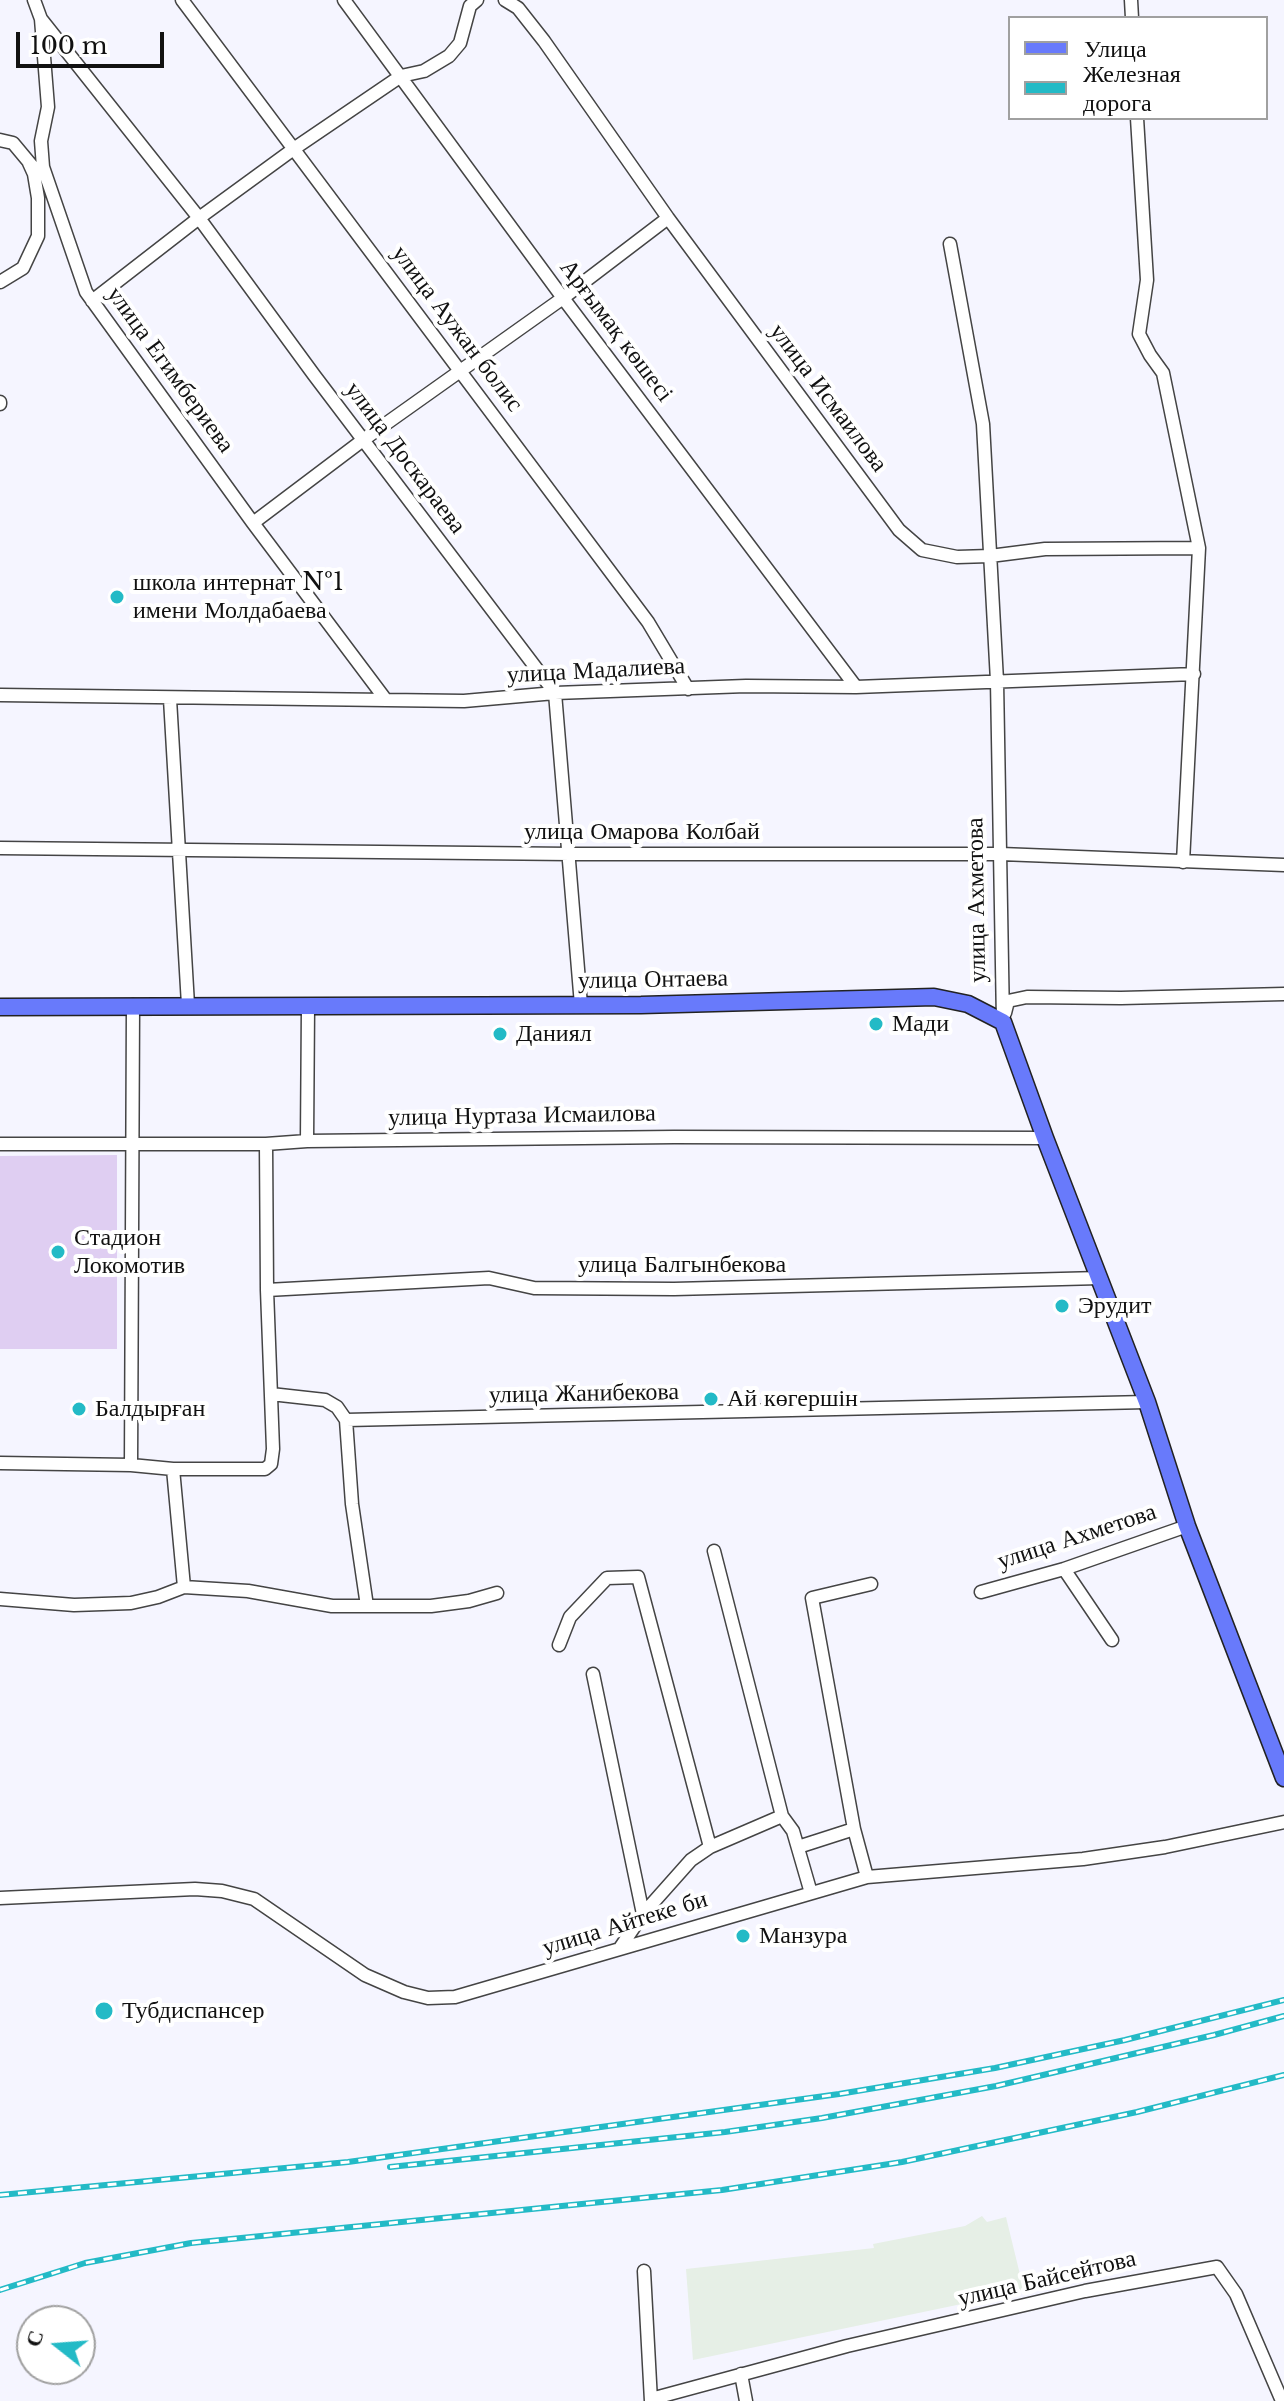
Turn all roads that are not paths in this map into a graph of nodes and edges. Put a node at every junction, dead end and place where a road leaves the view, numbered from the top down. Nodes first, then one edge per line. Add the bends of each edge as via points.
1 (182, 0) edge
2 (344, 0) edge
3 (477, 0) edge
4 (505, 0) edge
5 (33, 1) edge
6 (41, 19) junction
7 (401, 76) junction
8 (1137, 120) edge
9 (0, 140) edge
10 (295, 148) junction
11 (29, 163) junction
12 (48, 183) junction
13 (199, 218) junction
14 (668, 218) junction
15 (950, 244) dead end
16 (0, 282) edge
17 (563, 298) junction
18 (92, 301) junction
19 (461, 373) junction
20 (363, 440) junction
21 (253, 523) junction
22 (1199, 548) junction
23 (990, 556) junction
24 (1194, 674) junction
25 (997, 681) junction
26 (856, 687) junction
27 (688, 689) junction
28 (555, 693) junction
29 (0, 695) edge
30 (170, 699) junction
31 (386, 700) junction
32 (0, 848) edge
33 (181, 849) junction
34 (570, 854) junction
35 (1001, 854) junction
36 (1183, 862) junction
37 (1284, 865) edge
38 (1284, 994) edge
39 (133, 1005) junction
40 (188, 1005) junction
41 (581, 1005) junction
42 (308, 1006) junction
43 (0, 1007) edge
44 (1003, 1022) junction
45 (1045, 1138) junction
46 (307, 1141) junction
47 (0, 1144) edge
48 (134, 1144) junction
49 (266, 1144) junction
50 (1100, 1278) junction
51 (267, 1290) junction
52 (271, 1394) junction
53 (1147, 1402) junction
54 (346, 1420) junction
55 (0, 1463) edge
56 (131, 1465) junction
57 (173, 1469) junction
58 (1187, 1526) junction
59 (714, 1551) dead end
60 (1064, 1569) junction
61 (871, 1584) dead end
62 (184, 1587) junction
63 (981, 1592) dead end
64 (497, 1593) dead end
65 (0, 1599) edge
66 (367, 1606) junction
67 (1112, 1640) dead end
68 (559, 1645) dead end
69 (593, 1674) dead end
70 (1284, 1778) edge
71 (782, 1816) junction
72 (1284, 1822) edge
73 (854, 1829) junction
74 (710, 1847) junction
75 (798, 1847) junction
76 (867, 1877) junction
77 (811, 1893) junction
78 (0, 1898) edge
79 (643, 1914) junction
80 (620, 1948) junction
81 (644, 2271) dead end
82 (741, 2374) junction
83 (651, 2400) edge
84 (746, 2401) edge
85 (1282, 2401) edge

1 - 10 street, улица Аужан болис
2 - 7 street, Арғымақ көшесі
3 - 7 street via 470,6 460,43 449,56 424,71
4 - 14 street, улица Исмаилова via 544,41
5 - 6 street, улица Доскараева
6 - 12 street, улица Егимбериева via 48,107 41,141
6 - 13 street, улица Доскараева
7 - 10 street
7 - 17 street, Арғымақ көшесі
8 - 22 street via 1147,280 1139,334 1163,373
9 - 11 street via 13,143
10 - 13 street
10 - 19 street, улица Аужан болис
11 - 12 street
11 - 16 street via 38,198 38,236 23,268
12 - 18 street, улица Егимбериева
13 - 18 street
13 - 20 street, улица Доскараева
14 - 17 street
14 - 23 street, улица Исмаилова via 899,530 922,550
15 - 23 street, улица Ахметова via 983,424
17 - 19 street
17 - 26 street, Арғымақ көшесі
18 - 21 street, улица Егимбериева
19 - 20 street
19 - 27 street, улица Аужан болис via 648,622
20 - 21 street
20 - 28 street, улица Доскараева
21 - 31 street, улица Егимбериева
22 - 23 street, улица Исмаилова via 1045,549
22 - 24 street
23 - 25 street, улица Ахметова
24 - 25 street, улица Мадалиева
24 - 36 street
25 - 26 street, улица Мадалиева
25 - 35 street, улица Ахметова
26 - 27 street, улица Мадалиева
27 - 28 street, улица Мадалиева
28 - 31 street, улица Мадалиева via 464,701
28 - 34 street
29 - 30 street, улица Мадалиева
30 - 31 street, улица Мадалиева
30 - 33 street
32 - 33 street, улица Омарова Колбай
33 - 34 street, улица Омарова Колбай
33 - 40 street
34 - 35 street, улица Омарова Колбай
34 - 41 street
35 - 36 street, улица Омарова Колбай
35 - 44 street, улица Ахметова
36 - 37 street, улица Омарова Колбай
38 - 44 street via 1027,997 1008,1001
39 - 40 main road, улица Онтаева
39 - 43 main road, улица Онтаева
39 - 48 street
40 - 42 main road, улица Онтаева
41 - 42 main road, улица Онтаева
41 - 44 main road, улица Онтаева via 934,997 968,1004
42 - 46 street
44 - 45 main road, улица Ахметова
45 - 46 street, улица Нуртаза Исмаилова
45 - 50 main road, улица Ахметова
46 - 49 street, улица Нуртаза Исмаилова
47 - 48 street, улица Нуртаза Исмаилова
48 - 49 street, улица Нуртаза Исмаилова
48 - 56 street
49 - 51 street
50 - 51 street, улица Балгынбекова via 674,1289 534,1288 489,1278
50 - 53 main road, улица Ахметова
51 - 52 street
52 - 54 street via 325,1400
52 - 57 street via 273,1449 265,1469
53 - 54 street, улица Жанибекова
53 - 58 main road, улица Ахметова
54 - 66 street
55 - 56 street
56 - 57 street
57 - 62 street
58 - 60 street, улица Ахметова
58 - 70 main road, улица Ахметова
59 - 71 street
60 - 63 street, улица Ахметова
60 - 67 street
61 - 73 street via 812,1598
62 - 65 street via 131,1603
62 - 66 street
64 - 66 street via 431,1606
68 - 74 street via 570,1617 607,1578 638,1577
69 - 79 street
71 - 74 street
71 - 75 street
72 - 76 street, улица Айтеке би via 1083,1859
73 - 75 street
73 - 76 street
74 - 79 street via 691,1860
75 - 77 street
76 - 77 street, улица Айтеке би
77 - 80 street, улица Айтеке би
78 - 80 street, улица Айтеке би via 222,1891 254,1899 365,1975 428,1998 455,1997
79 - 80 street
81 - 83 street, улица Байсейтова
82 - 83 street, улица Байсейтова
82 - 84 street
82 - 85 street, улица Байсейтова via 1085,2291 1217,2267 1236,2294

